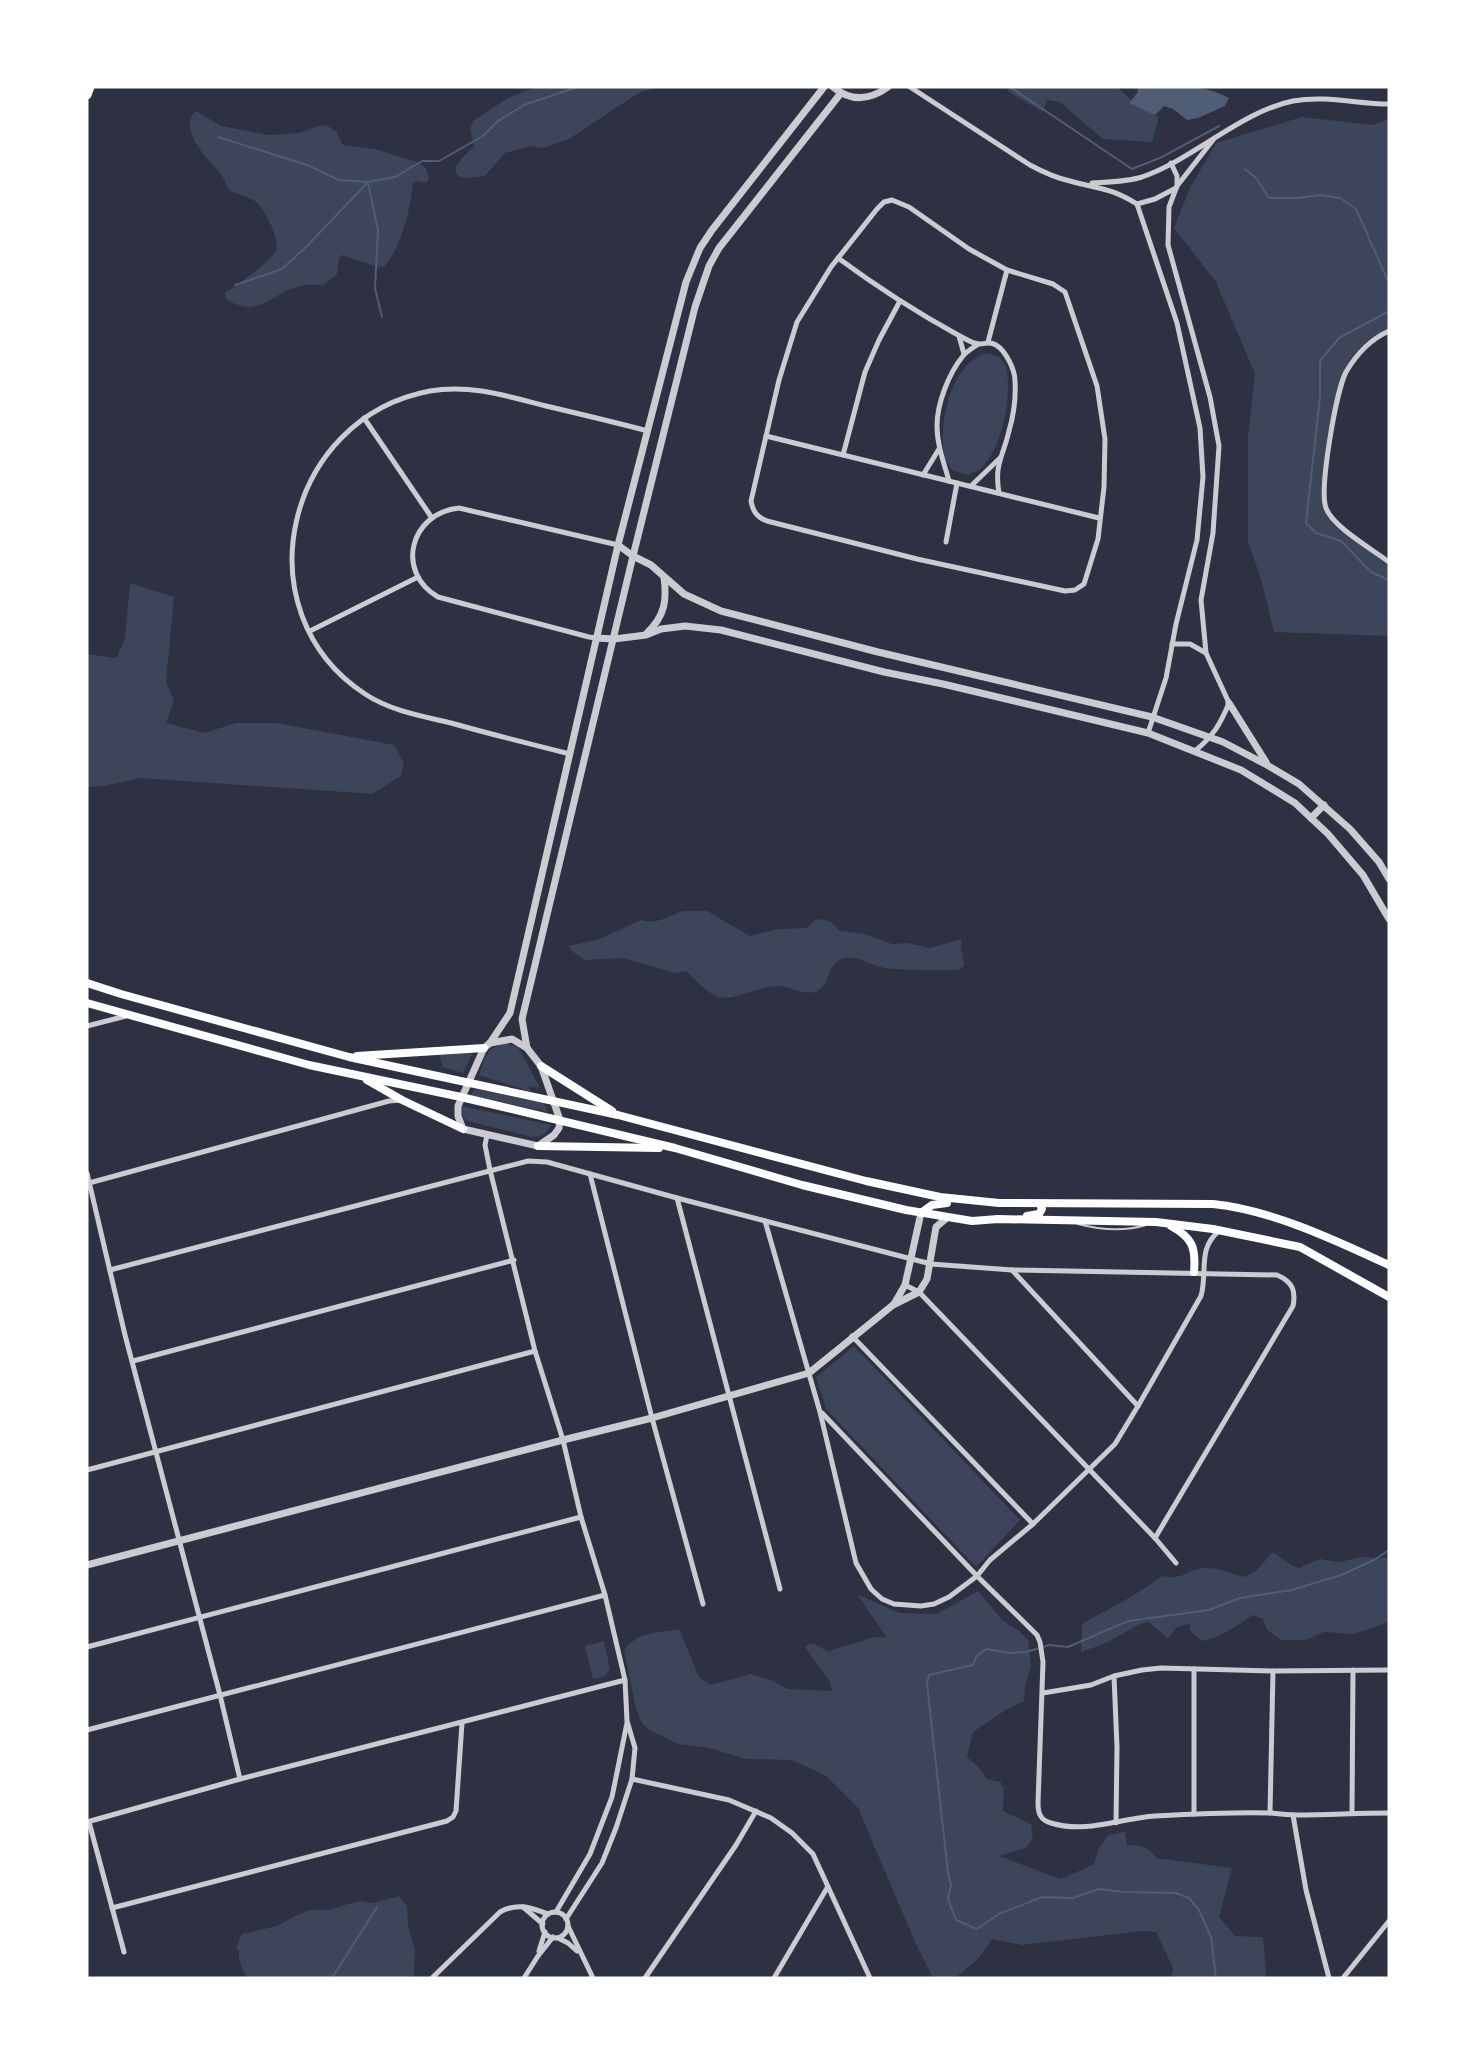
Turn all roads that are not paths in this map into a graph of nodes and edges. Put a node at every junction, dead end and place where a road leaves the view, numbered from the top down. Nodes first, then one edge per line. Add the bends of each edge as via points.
1 (90, 87) edge
2 (824, 87) edge
3 (833, 87) edge
4 (888, 87) edge
5 (910, 87) edge
6 (841, 93) junction
7 (87, 95) edge
8 (1389, 104) edge
9 (1213, 140) junction
10 (1171, 163) junction
11 (1086, 184) junction
12 (1177, 187) junction
13 (1137, 204) junction
14 (838, 258) junction
15 (1007, 270) junction
16 (900, 301) junction
17 (1389, 332) edge
18 (959, 336) junction
19 (988, 342) junction
20 (978, 344) junction
21 (964, 354) junction
22 (364, 418) junction
23 (648, 431) junction
24 (766, 436) junction
25 (939, 449) junction
26 (843, 455) junction
27 (1001, 457) junction
28 (923, 475) junction
29 (949, 481) junction
30 (957, 483) junction
31 (971, 486) junction
32 (999, 493) junction
33 (432, 518) junction
34 (1099, 518) junction
35 (946, 542) dead end
36 (618, 545) junction
37 (633, 556) junction
38 (1389, 562) edge
39 (418, 577) junction
40 (664, 577) junction
41 (310, 631) junction
42 (646, 635) junction
43 (596, 638) junction
44 (614, 639) junction
45 (1172, 644) junction
46 (1206, 653) junction
47 (1229, 703) junction
48 (1152, 717) junction
49 (1148, 733) junction
50 (1211, 737) junction
51 (1195, 750) junction
52 (570, 754) junction
53 (1267, 765) junction
54 (1324, 805) junction
55 (1311, 818) junction
56 (1389, 879) edge
57 (1389, 919) edge
58 (87, 983) edge
59 (87, 1003) edge
60 (129, 1015) junction
61 (87, 1026) edge
62 (487, 1045) junction
63 (527, 1048) junction
64 (349, 1057) junction
65 (541, 1066) junction
66 (358, 1076) junction
67 (468, 1083) junction
68 (461, 1097) junction
69 (402, 1100) junction
70 (553, 1101) junction
71 (618, 1114) junction
72 (560, 1120) junction
73 (463, 1129) junction
74 (487, 1135) junction
75 (538, 1146) junction
76 (675, 1148) junction
77 (490, 1170) junction
78 (87, 1173) edge
79 (590, 1174) junction
80 (89, 1183) edge
81 (677, 1198) junction
82 (999, 1203) junction
83 (1040, 1204) junction
84 (921, 1212) junction
85 (948, 1217) junction
86 (998, 1219) junction
87 (765, 1221) junction
88 (1167, 1224) junction
89 (1219, 1231) junction
90 (912, 1259) junction
91 (514, 1260) junction
92 (931, 1264) junction
93 (1389, 1265) edge
94 (110, 1270) junction
95 (1012, 1270) junction
96 (1199, 1272) junction
97 (905, 1285) junction
98 (1370, 1286) junction
99 (919, 1292) junction
100 (1389, 1293) edge
101 (1389, 1297) edge
102 (893, 1305) junction
103 (852, 1336) junction
104 (536, 1351) junction
105 (133, 1361) junction
106 (809, 1373) junction
107 (730, 1396) junction
108 (1138, 1407) junction
109 (820, 1412) junction
110 (652, 1418) junction
111 (562, 1440) junction
112 (156, 1452) junction
113 (1088, 1468) junction
114 (87, 1470) edge
115 (582, 1517) junction
116 (1033, 1524) junction
117 (1155, 1538) junction
118 (180, 1542) junction
119 (1176, 1563) dead end
120 (87, 1565) edge
121 (977, 1576) junction
122 (780, 1589) dead end
123 (605, 1595) junction
124 (703, 1604) dead end
125 (200, 1618) junction
126 (87, 1647) edge
127 (1194, 1669) junction
128 (1353, 1670) junction
129 (1389, 1670) edge
130 (1273, 1671) junction
131 (1114, 1676) junction
132 (625, 1680) junction
133 (1042, 1693) junction
134 (220, 1695) junction
135 (627, 1721) junction
136 (462, 1723) junction
137 (87, 1730) edge
138 (240, 1779) junction
139 (632, 1779) junction
140 (756, 1811) junction
141 (1270, 1813) junction
142 (1352, 1813) junction
143 (1389, 1813) edge
144 (1194, 1814) junction
145 (1293, 1815) junction
146 (88, 1822) edge
147 (1116, 1823) junction
148 (827, 1888) junction
149 (522, 1906) junction
150 (112, 1908) junction
151 (556, 1912) junction
152 (548, 1914) junction
153 (1389, 1921) edge
154 (567, 1922) junction
155 (543, 1924) junction
156 (545, 1932) junction
157 (555, 1937) junction
158 (124, 1952) dead end
159 (580, 1954) junction
160 (538, 1956) junction
161 (432, 1978) edge
162 (524, 1978) edge
163 (592, 1978) edge
164 (645, 1978) edge
165 (774, 1978) edge
166 (870, 1978) edge
167 (1329, 1978) edge
168 (1343, 1978) edge

1 - 7 highway
2 - 23 street via 700,248 686,282
3 - 6 street
4 - 6 street via 865,98
5 - 11 street via 1030,165
6 - 37 street via 729,233 709,266 695,307
8 - 9 street via 1344,99 1292,101 1260,113
9 - 10 street
9 - 12 street
10 - 11 street via 1140,177
10 - 12 street
11 - 13 street via 1117,192
12 - 13 street
12 - 46 street via 1169,207 1168,246 1210,397 1219,446 1213,533 1201,600
13 - 45 street via 1177,323 1200,428 1203,477 1197,540
14 - 15 street via 877,209 891,200 909,207
14 - 16 street
14 - 24 street via 813,294 791,337
15 - 19 street
15 - 34 street via 1059,286 1068,299 1096,386 1105,439
16 - 18 street
16 - 26 street via 865,372
17 - 38 street via 1360,352 1345,374 1323,489 1333,520
18 - 20 street
18 - 21 street
19 - 20 street
19 - 27 street via 999,346 1015,373 1014,408
20 - 21 street
21 - 25 street via 943,395 937,425
22 - 23 street via 416,394 472,389
22 - 33 street
22 - 41 street via 324,457 299,508 292,567 297,596
23 - 36 street
24 - 26 street
24 - 34 street via 751,501 754,513 762,519 916,559 1065,591 1076,590 1084,584 1098,539
25 - 28 street
25 - 29 street
26 - 28 street
27 - 31 street
27 - 32 street via 996,471
28 - 29 street
29 - 30 street
30 - 31 street
30 - 35 street
31 - 32 street
32 - 34 street
33 - 36 street via 445,511 466,508
33 - 39 street via 415,541 413,563
36 - 37 street
36 - 43 street
37 - 40 street
37 - 44 street
39 - 41 street
39 - 43 street via 426,589 445,600
40 - 42 street via 664,610
40 - 48 street via 684,594 721,611
41 - 52 street via 340,673 389,707
42 - 44 street
42 - 49 street via 685,626 721,630
43 - 44 street
43 - 52 street
44 - 63 street via 522,1019
45 - 46 street via 1190,644
45 - 48 street via 1166,678
46 - 47 street
47 - 50 street
47 - 53 street
48 - 49 street
48 - 50 street
49 - 51 street
50 - 51 street
50 - 53 street
51 - 55 street via 1241,770 1295,803
52 - 62 street via 510,1012
53 - 54 street
54 - 55 street
54 - 56 street via 1379,862
55 - 57 street via 1363,875
58 - 64 main road
59 - 60 main road
60 - 61 street
60 - 66 main road
62 - 63 street via 512,1039
62 - 64 main road
62 - 67 street
63 - 65 street
64 - 67 main road
65 - 70 street
65 - 71 main road
66 - 68 main road
66 - 69 main road
67 - 68 street
67 - 70 main road
68 - 72 main road
68 - 73 street via 457,1111
69 - 73 main road
69 - 80 street
70 - 71 main road
70 - 72 street
71 - 82 main road via 866,1181 940,1197
72 - 75 street via 554,1135
72 - 76 main road
73 - 74 street
74 - 75 street
74 - 77 street
75 - 76 main road
76 - 84 main road via 802,1185
77 - 79 street via 538,1161
77 - 91 street
77 - 94 street
78 - 80 street
79 - 81 street
79 - 110 street
80 - 94 street
81 - 87 street
81 - 107 street
82 - 83 main road
82 - 84 main road via 941,1202
83 - 86 main road via 1042,1209 1035,1215
83 - 93 main road via 1239,1206
84 - 85 main road
84 - 90 street
85 - 86 main road via 972,1221
85 - 92 street via 936,1227
86 - 88 main road
87 - 90 street
87 - 106 street
88 - 89 main road
88 - 96 main road via 1190,1239
89 - 96 street via 1206,1245
89 - 98 main road via 1300,1247
90 - 92 street
90 - 97 street
91 - 104 street
91 - 105 street
92 - 95 street
92 - 99 street
94 - 105 street
95 - 96 street
95 - 108 street
96 - 108 street via 1201,1296
96 - 117 street via 1277,1275 1284,1277 1295,1295 1293,1306
97 - 99 street
97 - 102 street
98 - 100 main road
98 - 101 main road
99 - 102 street
99 - 113 street
102 - 103 street
103 - 106 street
103 - 116 street
104 - 111 street
104 - 112 street
105 - 112 street
106 - 107 street
106 - 109 street
107 - 110 street
107 - 122 street
108 - 113 street via 1115,1444
109 - 121 street
109 - 121 street via 856,1563 871,1589 894,1604 921,1606 949,1597
110 - 111 street
110 - 124 street
111 - 115 street
111 - 118 street
112 - 114 street
112 - 118 street
113 - 116 street
113 - 117 street
115 - 123 street
115 - 125 street
116 - 121 street
117 - 119 street
118 - 120 street
118 - 125 street
121 - 133 street via 1032,1628 1040,1642
123 - 132 street
123 - 134 street
125 - 126 street
125 - 134 street
127 - 130 street
127 - 131 street via 1161,1668
127 - 144 street
128 - 129 street
128 - 130 street
128 - 142 street
130 - 141 street
131 - 133 street via 1091,1685
131 - 147 street
132 - 135 street
132 - 136 street
133 - 147 street via 1038,1812 1051,1824 1078,1827
134 - 137 street
134 - 138 street
135 - 139 street via 635,1748
135 - 151 street via 612,1797 590,1854
136 - 138 street
136 - 150 street via 456,1811 447,1821
138 - 146 street
139 - 140 street via 729,1800
139 - 154 street via 602,1863
140 - 148 street via 792,1833 813,1854
140 - 164 street
141 - 144 street
141 - 145 street
142 - 143 street
142 - 145 street
144 - 147 street via 1144,1816
145 - 167 street via 1306,1890
146 - 150 street
148 - 165 street
148 - 166 street
149 - 152 street
149 - 155 street
149 - 161 street via 500,1912
150 - 158 street
151 - 152 street
151 - 154 street
152 - 155 street
153 - 168 street
154 - 157 street via 565,1933
154 - 159 street
155 - 156 street
156 - 157 street
156 - 160 street
157 - 159 street
157 - 160 street
159 - 163 street
160 - 162 street

